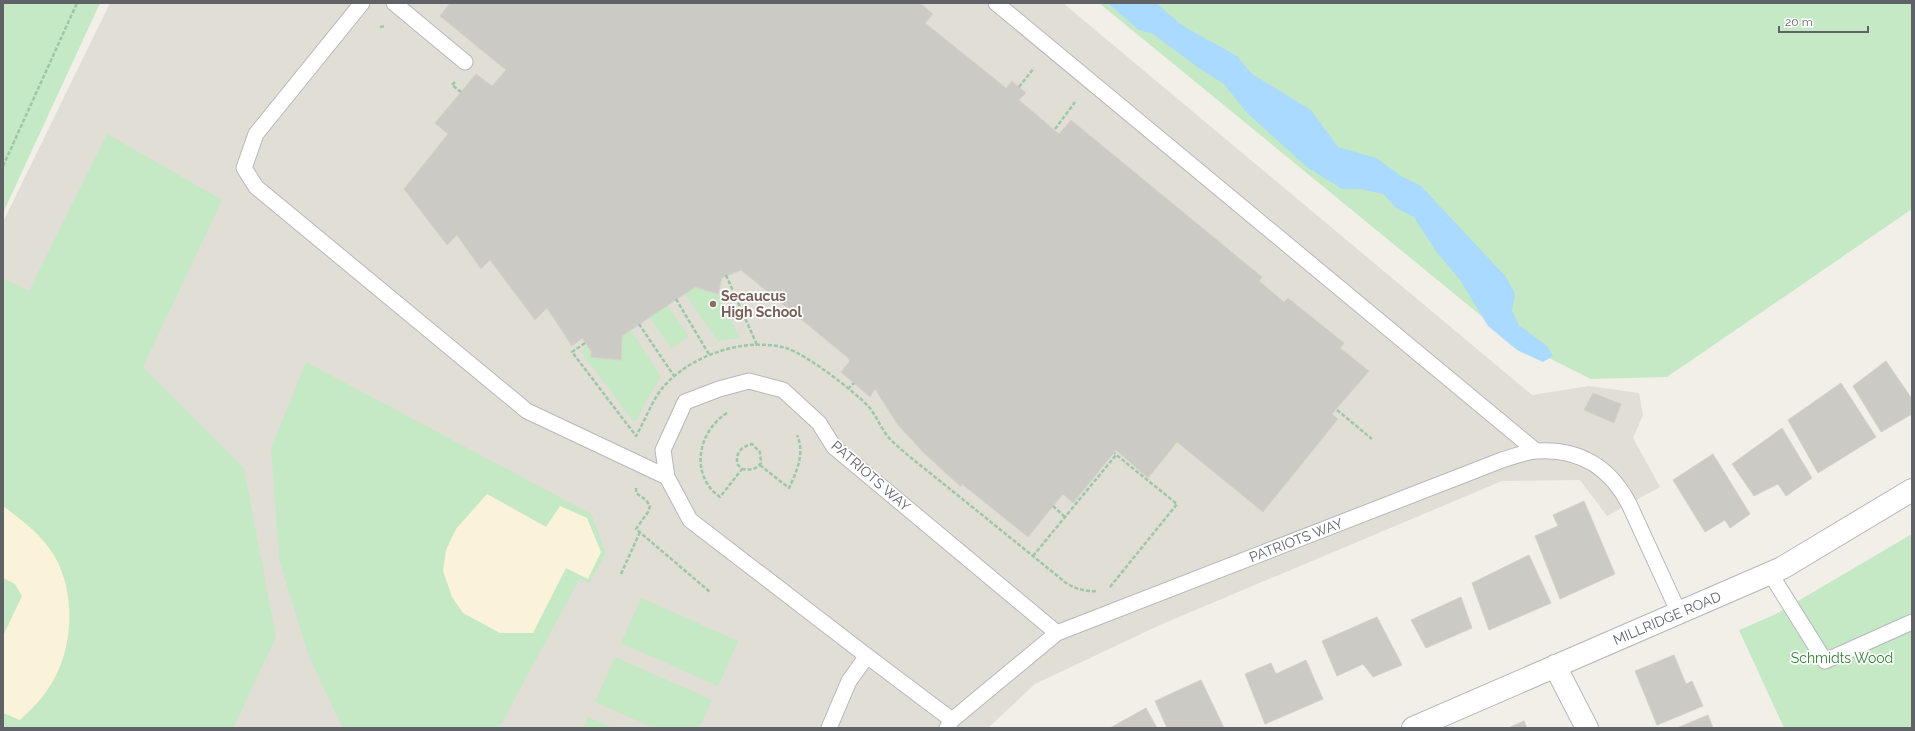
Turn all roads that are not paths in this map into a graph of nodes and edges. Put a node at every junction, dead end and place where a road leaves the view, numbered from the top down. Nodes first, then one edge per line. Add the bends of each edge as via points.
1 (362, 3) edge
2 (394, 3) edge
3 (996, 3) edge
4 (465, 62) dead end
5 (1536, 451) junction
6 (667, 477) junction
7 (1912, 490) edge
8 (1770, 573) junction
9 (1679, 613) junction
10 (1912, 622) edge
11 (1057, 633) junction
12 (867, 656) junction
13 (1555, 666) junction
14 (950, 724) edge
15 (829, 728) edge
16 (1413, 728) edge
17 (1587, 728) edge

1 - 6 lane via 256,134 244,168 256,187 527,411
2 - 4 lane
3 - 5 lane
5 - 9 lane, PATRIOTS WAY via 1568,453 1590,460 1611,477 1629,504
5 - 11 lane, PATRIOTS WAY via 1502,460
6 - 11 lane, PATRIOTS WAY via 663,450 685,402 749,381 783,390 819,423 834,447
6 - 12 lane, PATRIOTS WAY via 690,520
7 - 8 street, MILLRIDGE ROAD via 1800,558
8 - 9 street, MILLRIDGE ROAD
8 - 10 lane via 1825,661
9 - 13 street, MILLRIDGE ROAD
11 - 14 lane, PATRIOTS WAY
12 - 14 lane, PATRIOTS WAY
12 - 15 lane via 850,681
13 - 16 street, MILLRIDGE ROAD
13 - 17 street

